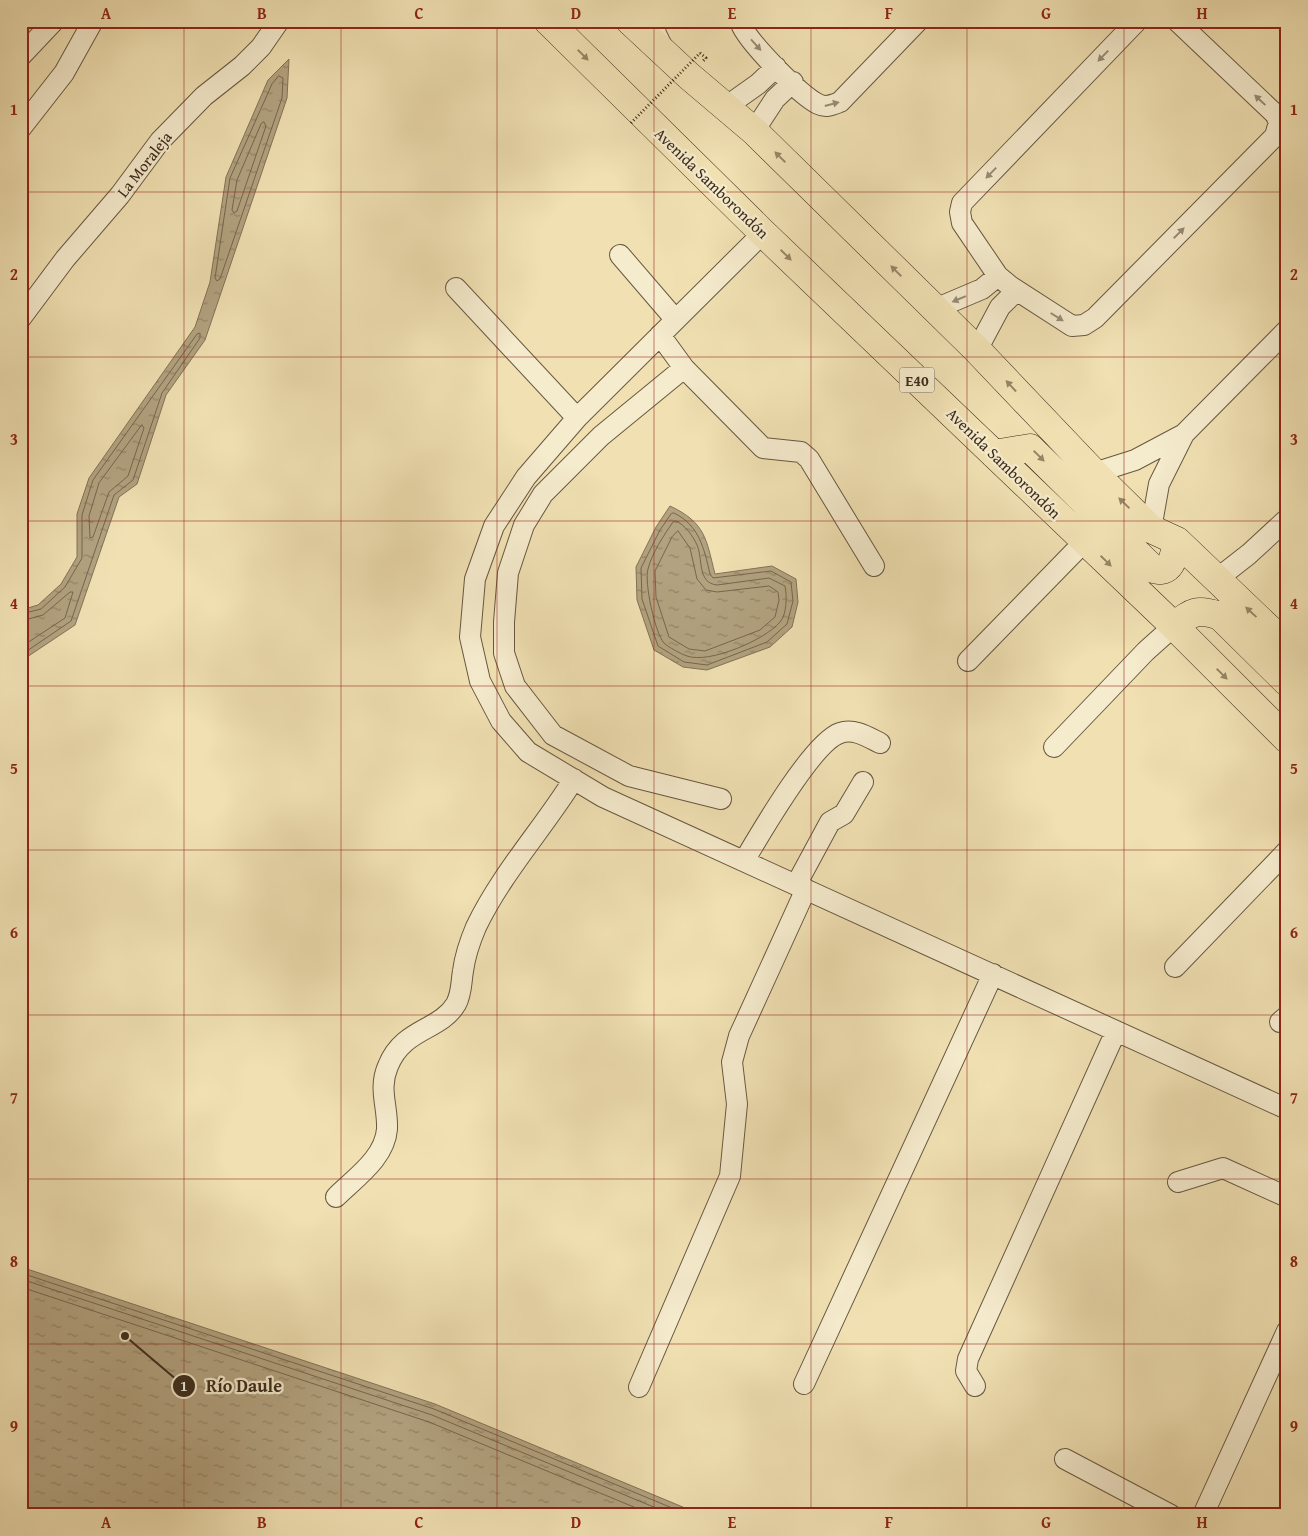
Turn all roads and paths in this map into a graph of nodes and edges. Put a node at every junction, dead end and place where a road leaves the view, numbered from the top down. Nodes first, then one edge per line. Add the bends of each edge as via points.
1 (54, 21) edge
2 (93, 21) edge
3 (279, 21) edge
4 (548, 21) edge
5 (630, 21) edge
6 (654, 21) edge
7 (743, 21) edge
8 (918, 21) edge
9 (1137, 21) edge
10 (1177, 21) edge
11 (700, 53) dead end
12 (21, 56) edge
13 (669, 58) junction
14 (776, 67) junction
15 (793, 82) junction
16 (727, 106) junction
17 (631, 123) dead end
18 (21, 128) edge
19 (754, 131) junction
20 (763, 233) junction
21 (620, 255) dead end
22 (998, 276) junction
23 (456, 288) dead end
24 (1016, 290) junction
25 (935, 309) junction
26 (21, 318) edge
27 (676, 319) junction
28 (1287, 330) edge
29 (660, 334) junction
30 (977, 350) junction
31 (684, 368) junction
32 (577, 418) junction
33 (1184, 434) junction
34 (994, 454) junction
35 (1094, 473) junction
36 (1287, 519) edge
37 (1151, 529) junction
38 (1085, 540) junction
39 (1177, 541) junction
40 (874, 566) dead end
41 (1216, 579) junction
42 (1174, 626) junction
43 (1286, 644) edge
44 (968, 662) dead end
45 (1287, 682) edge
46 (1287, 739) edge
47 (880, 743) dead end
48 (1054, 747) dead end
49 (574, 779) junction
50 (863, 782) dead end
51 (721, 799) dead end
52 (1287, 851) edge
53 (744, 861) junction
54 (801, 887) junction
55 (1175, 967) dead end
56 (993, 974) junction
57 (1116, 1031) junction
58 (1287, 1109) edge
59 (1178, 1182) dead end
60 (1287, 1196) edge
61 (336, 1197) dead end
62 (1287, 1330) edge
63 (804, 1384) dead end
64 (975, 1386) dead end
65 (639, 1387) dead end
66 (1065, 1459) dead end
67 (1171, 1515) edge
68 (1203, 1515) edge

1 - 12 street
2 - 18 street via 64,73
3 - 26 street, La Moraleja via 261,47 204,96 160,141
4 -> 20 highway, Avenida Samborondón / E40
5 - 13 highway
6 - 13 street via 656,34
7 -> 14 street via 741,24 745,32
15 -> 8 street via 817,104 827,107 840,102
9 -> 22 street via 962,203 962,223
24 -> 10 street via 1072,326 1084,325 1095,318 1275,136 1279,122 1275,114
11 - 17 path, bridge
13 - 16 highway
14 - 15 street
14 - 16 street
15 - 19 street via 776,99
16 - 19 highway
25 -> 19 highway
20 - 27 street
20 -> 34 highway, Avenida Samborondón / E40
21 - 27 street
22 - 24 street
22 -> 25 street via 982,289
23 - 32 street
24 - 30 street via 1000,307
25 - 30 highway
27 - 29 street
28 - 33 street
29 - 31 street
29 - 32 street
35 -> 30 highway
31 - 40 street via 763,448 800,452 809,458
31 - 51 street via 601,436 543,494 524,525 508,574 504,653 515,686 553,735 629,776
32 - 49 street via 526,477 494,526 475,579 470,637 480,681 502,721 528,752
33 - 35 street via 1135,460
33 - 37 street via 1159,484
34 - 38 highway, Avenida Samborondón / E40
34 -> 39 highway via 1030,448 1153,569 1168,568
37 -> 35 highway
36 - 41 street via 1250,554
37 - 39 highway
38 -> 42 highway, Avenida Samborondón / E40
38 - 44 street
39 - 41 highway
43 -> 41 highway
42 - 45 highway via 1193,612 1206,611 1220,616
42 -> 46 highway, Avenida Samborondón / E40
42 - 48 street
47 - 53 street via 858,732 849,732 840,733 823,745 773,811
49 - 53 street via 603,797
49 - 61 street via 549,820 518,857 486,907 466,953 461,991 451,1012 397,1048 388,1066 382,1092 387,1129 384,1142 378,1155
50 - 54 street via 844,814 830,822
52 - 55 street
53 - 54 street
54 - 56 street
54 - 65 street via 739,1036 732,1062 737,1104 730,1176
56 - 57 street
56 - 63 street
57 - 58 street
57 - 64 street via 968,1359 966,1371
59 - 60 street via 1222,1168
62 - 68 street
66 - 67 street

